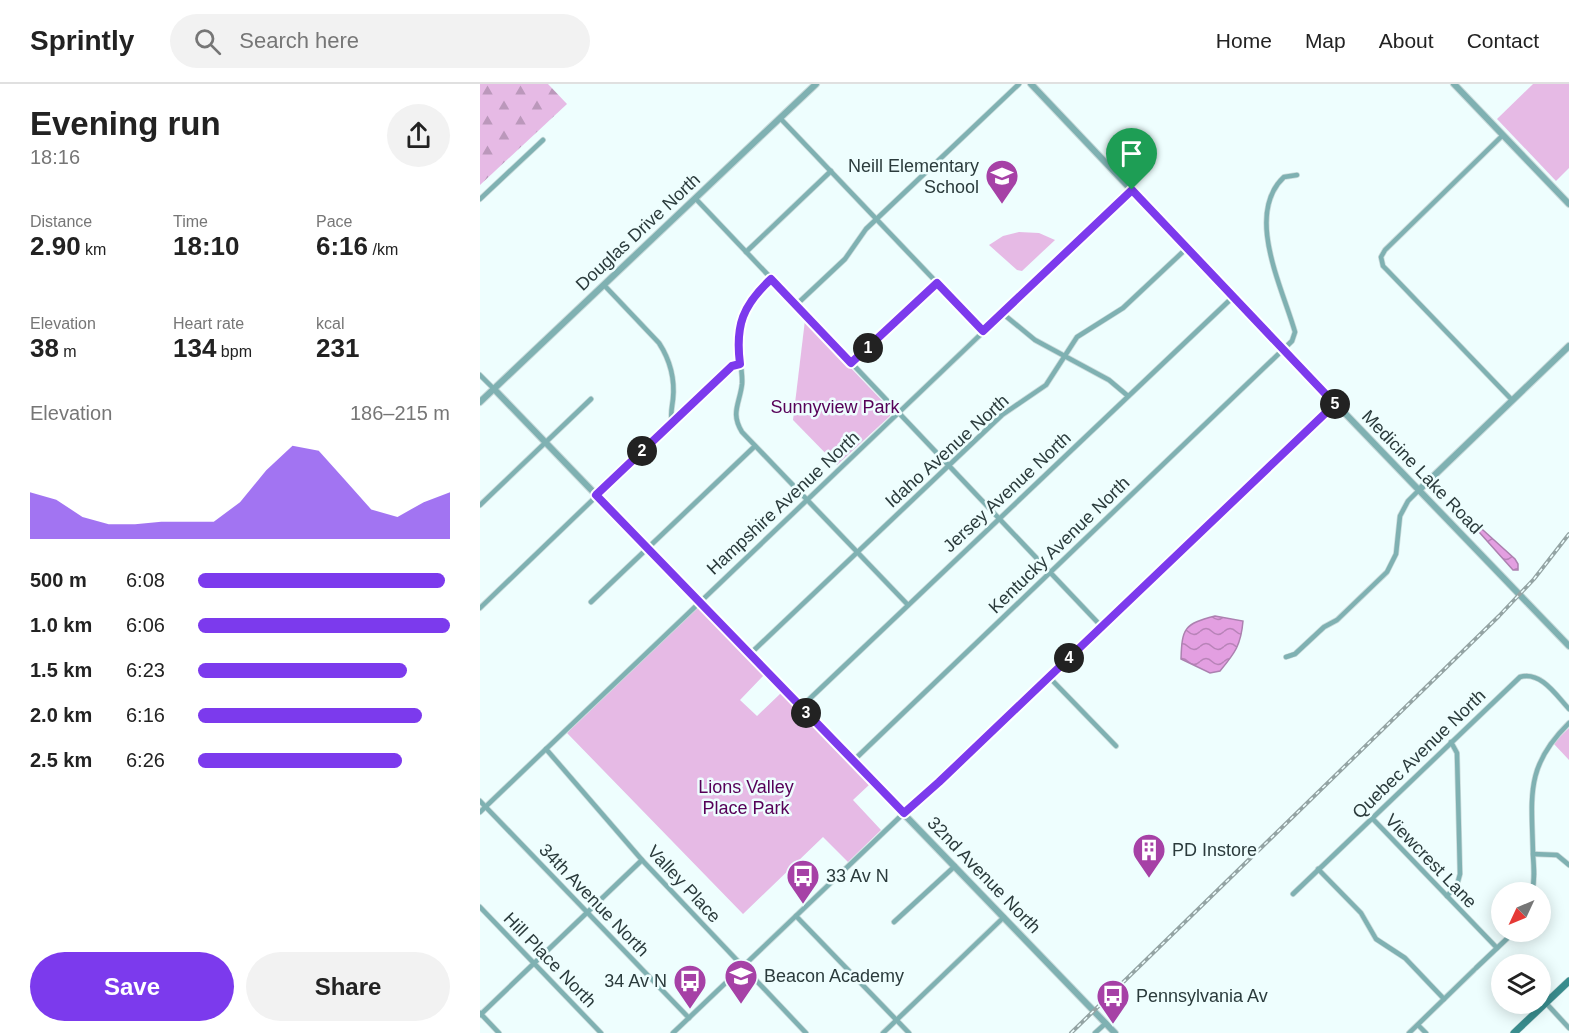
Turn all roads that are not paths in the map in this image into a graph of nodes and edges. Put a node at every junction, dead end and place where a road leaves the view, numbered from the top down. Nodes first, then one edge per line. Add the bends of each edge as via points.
1 (816, 84) edge
2 (1019, 84) edge
3 (1032, 84) edge
4 (1454, 84) edge
5 (780, 118) junction
6 (1503, 135) junction
7 (543, 140) dead end
8 (831, 171) junction
9 (1297, 175) dead end
10 (1132, 190) junction
11 (695, 198) junction
12 (480, 199) edge
13 (1569, 204) edge
14 (876, 219) junction
15 (1187, 248) junction
16 (746, 252) junction
17 (771, 279) junction
18 (937, 283) junction
19 (604, 285) junction
20 (1233, 297) junction
21 (796, 305) junction
22 (1002, 313) junction
23 (983, 331) junction
24 (1569, 345) edge
25 (1284, 350) junction
26 (1064, 357) junction
27 (851, 363) junction
28 (740, 364) junction
29 (480, 375) edge
30 (494, 389) junction
31 (1128, 396) junction
32 (591, 399) dead end
33 (1512, 400) junction
34 (480, 402) edge
35 (1335, 404) junction
36 (898, 412) junction
37 (672, 423) junction
38 (545, 442) junction
39 (755, 446) junction
40 (948, 465) junction
41 (1419, 490) junction
42 (596, 495) junction
43 (806, 499) junction
44 (480, 505) edge
45 (999, 519) junction
46 (647, 548) junction
47 (857, 552) junction
48 (1050, 572) junction
49 (699, 601) junction
50 (591, 602) dead end
51 (908, 605) junction
52 (480, 608) edge
53 (1101, 627) junction
54 (1569, 646) edge
55 (750, 654) junction
56 (1286, 657) dead end
57 (1049, 677) junction
58 (801, 707) junction
59 (1569, 709) edge
60 (1569, 723) edge
61 (1451, 742) junction
62 (1116, 746) dead end
63 (546, 749) junction
64 (853, 761) junction
65 (480, 801) edge
66 (485, 807) junction
67 (480, 812) edge
68 (904, 813) junction
69 (1372, 818) junction
70 (1533, 854) junction
71 (642, 860) junction
72 (1569, 865) edge
73 (955, 866) junction
74 (1318, 869) junction
75 (1532, 882) edge
76 (1293, 894) dead end
77 (1447, 896) junction
78 (480, 907) edge
79 (588, 912) junction
80 (796, 916) junction
81 (1004, 917) junction
82 (894, 922) dead end
83 (1503, 942) edge
84 (1497, 948) junction
85 (535, 963) junction
86 (742, 967) junction
87 (1569, 981) edge
88 (1551, 998) edge
89 (1444, 999) junction
90 (1551, 1008) edge
91 (480, 1014) edge
92 (1534, 1014) edge
93 (689, 1018) junction
94 (897, 1020) junction
95 (1106, 1023) junction
96 (1418, 1025) junction
97 (1569, 1028) edge
98 (499, 1033) edge
99 (601, 1033) edge
100 (673, 1033) edge
101 (806, 1033) edge
102 (883, 1033) edge
103 (909, 1033) edge
104 (1095, 1033) edge
105 (1116, 1033) edge
106 (1409, 1033) edge
107 (1425, 1033) edge
108 (1514, 1033) edge

1 - 5 street, Douglas Drive North
2 - 14 street
3 - 10 street, Medicine Lake Road
4 - 6 street
5 - 8 street
5 - 11 street, Douglas Drive North
6 - 13 street
6 - 33 street via 1381,257 1383,266
7 - 12 street
8 - 14 street
8 - 16 street
9 - 25 street via 1284,177 1274,189 1267,218 1271,258 1295,332
10 - 15 street, Medicine Lake Road
10 - 22 street, Hampshire Avenue North
11 - 16 street
11 - 19 street, Douglas Drive North
14 - 18 street
14 - 21 street via 845,259
15 - 20 street, Medicine Lake Road
15 - 26 street, Idaho Avenue North via 1123,308 1077,338
16 - 17 street
17 - 21 street
17 - 28 street via 754,296 741,320
18 - 23 street
18 - 27 street
19 - 30 street, Douglas Drive North
19 - 37 street via 666,354 674,386
20 - 25 street, Medicine Lake Road
20 - 31 street, Jersey Avenue North
21 - 27 street
22 - 23 street, Hampshire Avenue North
22 - 26 street via 1029,336
23 - 36 street, Hampshire Avenue North
24 - 33 street
25 - 35 street, Medicine Lake Road
25 - 48 street, Kentucky Avenue North
26 - 31 street via 1109,380
26 - 40 street, Idaho Avenue North via 1046,386 1009,409
27 - 36 street
28 - 37 street via 732,366
28 - 39 street via 742,383 736,420
29 - 30 street, 32nd Avenue North
30 - 34 street, Douglas Drive North
30 - 38 street, 32nd Avenue North
31 - 45 street, Jersey Avenue North
32 - 38 street
33 - 41 street
35 - 41 street, Medicine Lake Road
35 - 53 street
36 - 40 street
36 - 43 street, Hampshire Avenue North
37 - 42 street
38 - 42 street, 32nd Avenue North
38 - 44 street
39 - 43 street
39 - 46 street
40 - 45 street
40 - 47 street, Idaho Avenue North
41 - 54 street, Medicine Lake Road
41 - 56 street via 1400,516 1396,554 1388,572 1338,620
42 - 46 street, 32nd Avenue North
42 - 52 street
43 - 47 street
43 - 49 street, Hampshire Avenue North
45 - 48 street
45 - 51 street, Jersey Avenue North
46 - 49 street, 32nd Avenue North
46 - 50 street
47 - 51 street
47 - 55 street, Idaho Avenue North
48 - 53 street
48 - 64 street, Kentucky Avenue North
49 - 55 street, 32nd Avenue North
49 - 63 street, Hampshire Avenue North
51 - 58 street, Jersey Avenue North
53 - 57 street
55 - 58 street, 32nd Avenue North
57 - 62 street
57 - 68 street
58 - 64 street, 32nd Avenue North
59 - 61 street, Quebec Avenue North via 1537,678 1520,677
60 - 70 street via 1544,751 1535,774
61 - 69 street, Quebec Avenue North
61 - 77 street via 1457,753 1460,874 1457,885
63 - 66 street, Hampshire Avenue North
63 - 71 street, Valley Place
64 - 68 street, 32nd Avenue North
65 - 66 street, 34th Avenue North
66 - 67 street, Hampshire Avenue North
66 - 79 street, 34th Avenue North
68 - 73 street, 32nd Avenue North
68 - 80 street
69 - 74 street, Quebec Avenue North
69 - 77 street, Viewcrest Lane
70 - 72 street via 1554,854
70 - 75 street
71 - 79 street
71 - 86 street, Valley Place
73 - 81 street, 32nd Avenue North
73 - 82 street
74 - 76 street, Quebec Avenue North
74 - 89 street via 1361,913 1376,939 1405,958
77 - 84 street, Viewcrest Lane
78 - 85 street, Hill Place North
79 - 85 street
79 - 93 street, 34th Avenue North
80 - 86 street
80 - 94 street
81 - 94 street
81 - 95 street, 32nd Avenue North
83 - 84 street
84 - 89 street
85 - 91 street
85 - 99 street, Hill Place North
86 - 93 street
86 - 101 street, Valley Place
87 - 88 main road
89 - 96 street
90 - 97 street
91 - 98 street
92 - 108 main road
93 - 100 street
94 - 102 street
94 - 103 street
95 - 104 street
95 - 105 street, 32nd Avenue North
96 - 106 street
96 - 107 street

